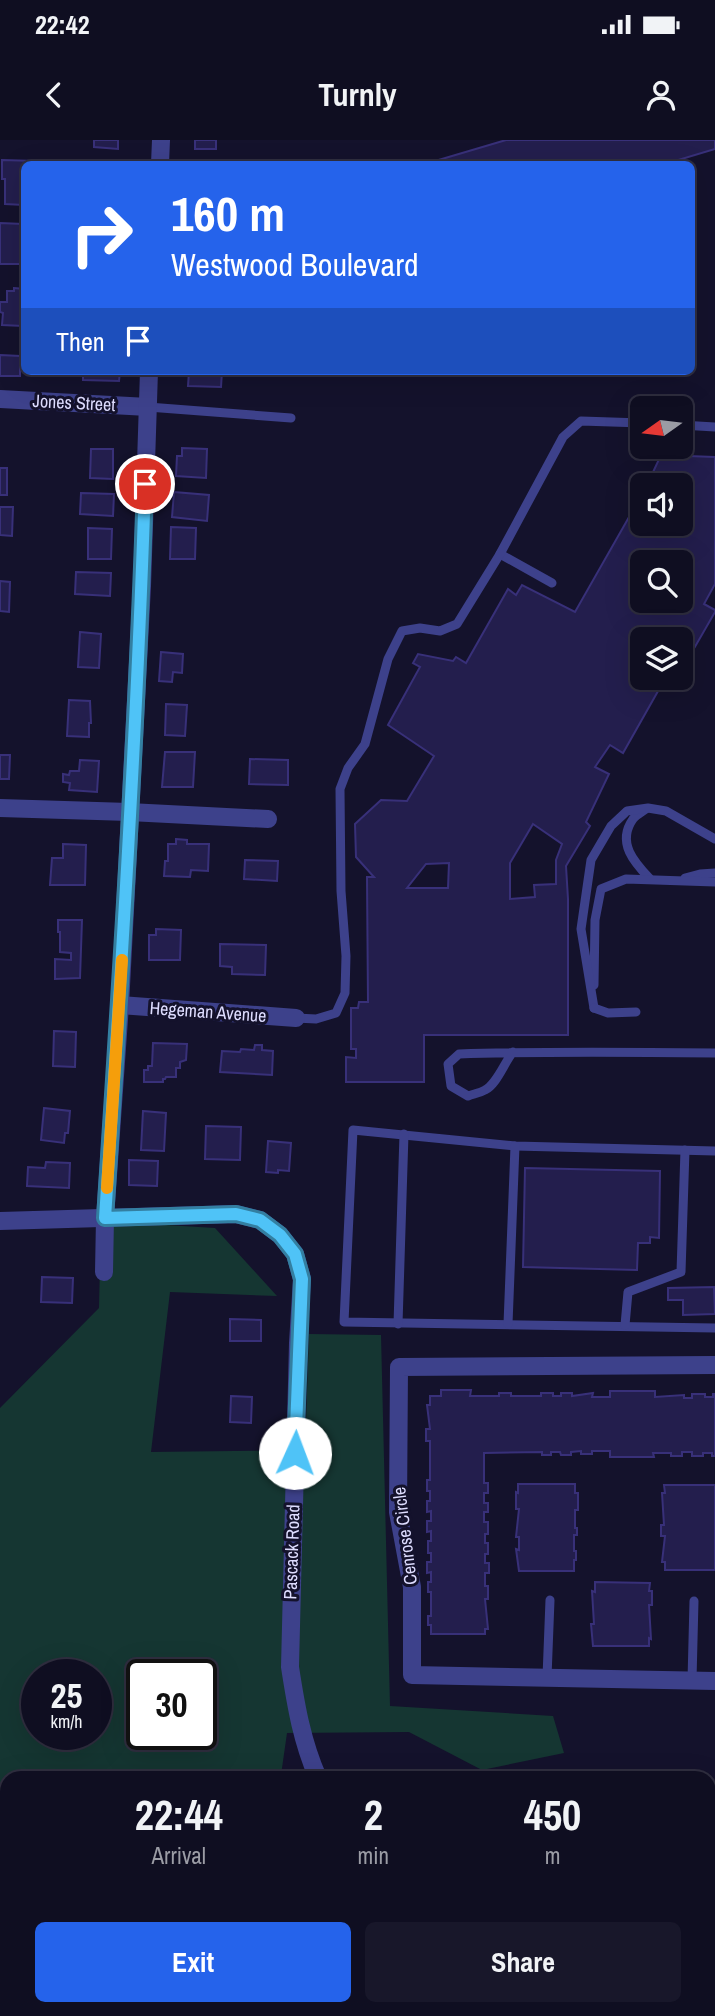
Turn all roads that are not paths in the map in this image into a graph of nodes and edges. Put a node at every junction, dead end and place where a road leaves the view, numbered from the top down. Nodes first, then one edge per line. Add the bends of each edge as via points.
1 (161, 140) edge
2 (160, 161) edge
3 (149, 375) edge
4 (0, 399) edge
5 (148, 407) junction
6 (291, 418) dead end
7 (630, 423) edge
8 (693, 426) edge
9 (715, 427) edge
10 (500, 554) junction
11 (552, 583) dead end
12 (0, 808) edge
13 (648, 808) junction
14 (130, 812) junction
15 (268, 819) dead end
16 (715, 839) edge
17 (715, 873) edge
18 (650, 879) junction
19 (676, 881) junction
20 (715, 882) edge
21 (120, 1005) junction
22 (594, 1008) junction
23 (636, 1012) dead end
24 (296, 1018) joint
25 (513, 1052) junction
26 (715, 1053) edge
27 (404, 1134) junction
28 (515, 1146) junction
29 (685, 1150) junction
30 (715, 1151) edge
31 (105, 1218) junction
32 (0, 1221) edge
33 (104, 1272) dead end
34 (398, 1324) junction
35 (508, 1324) junction
36 (625, 1325) junction
37 (715, 1328) edge
38 (715, 1365) edge
39 (550, 1600) dead end
40 (694, 1601) dead end
41 (547, 1677) junction
42 (692, 1680) junction
43 (715, 1681) edge
44 (315, 1771) edge

1 - 2 street
3 - 5 street
4 - 5 street, Jones Street
5 - 6 lane
5 - 14 street
7 - 10 lane via 581,421 563,437
8 - 9 lane
10 - 11 lane
10 - 24 lane via 457,624 440,631 401,631 388,659 365,744 340,789 345,993 336,1013
12 - 14 street
13 - 16 lane via 666,811
13 - 18 lane via 633,819 627,849
13 - 22 lane via 627,811 611,826 591,860 581,929
14 - 15 street
14 - 21 street
17 - 19 lane
18 - 19 lane
18 - 22 lane via 626,879 601,889 595,920
19 - 20 lane
21 - 24 street, Hegeman Avenue
21 - 31 street
22 - 23 lane via 608,1013
25 - 25 lane via 459,1054 448,1064 451,1086 468,1096 488,1089
25 - 26 lane
27 - 28 lane
27 - 34 lane
27 - 34 lane via 353,1130 344,1322
28 - 29 lane
28 - 35 lane
29 - 30 lane
29 - 36 lane via 681,1272 628,1293
31 - 32 street, Pascack Road
31 - 33 street
31 - 44 street, Pascack Road via 236,1214 260,1220 295,1254 302,1279 290,1667 296,1712
34 - 35 lane
35 - 36 lane
36 - 37 lane
38 - 41 street, Cenrose Circle via 398,1367 398,1512 412,1587 412,1675
39 - 41 lane
40 - 42 lane
41 - 42 street, Cenrose Circle
42 - 43 street, Cenrose Circle

